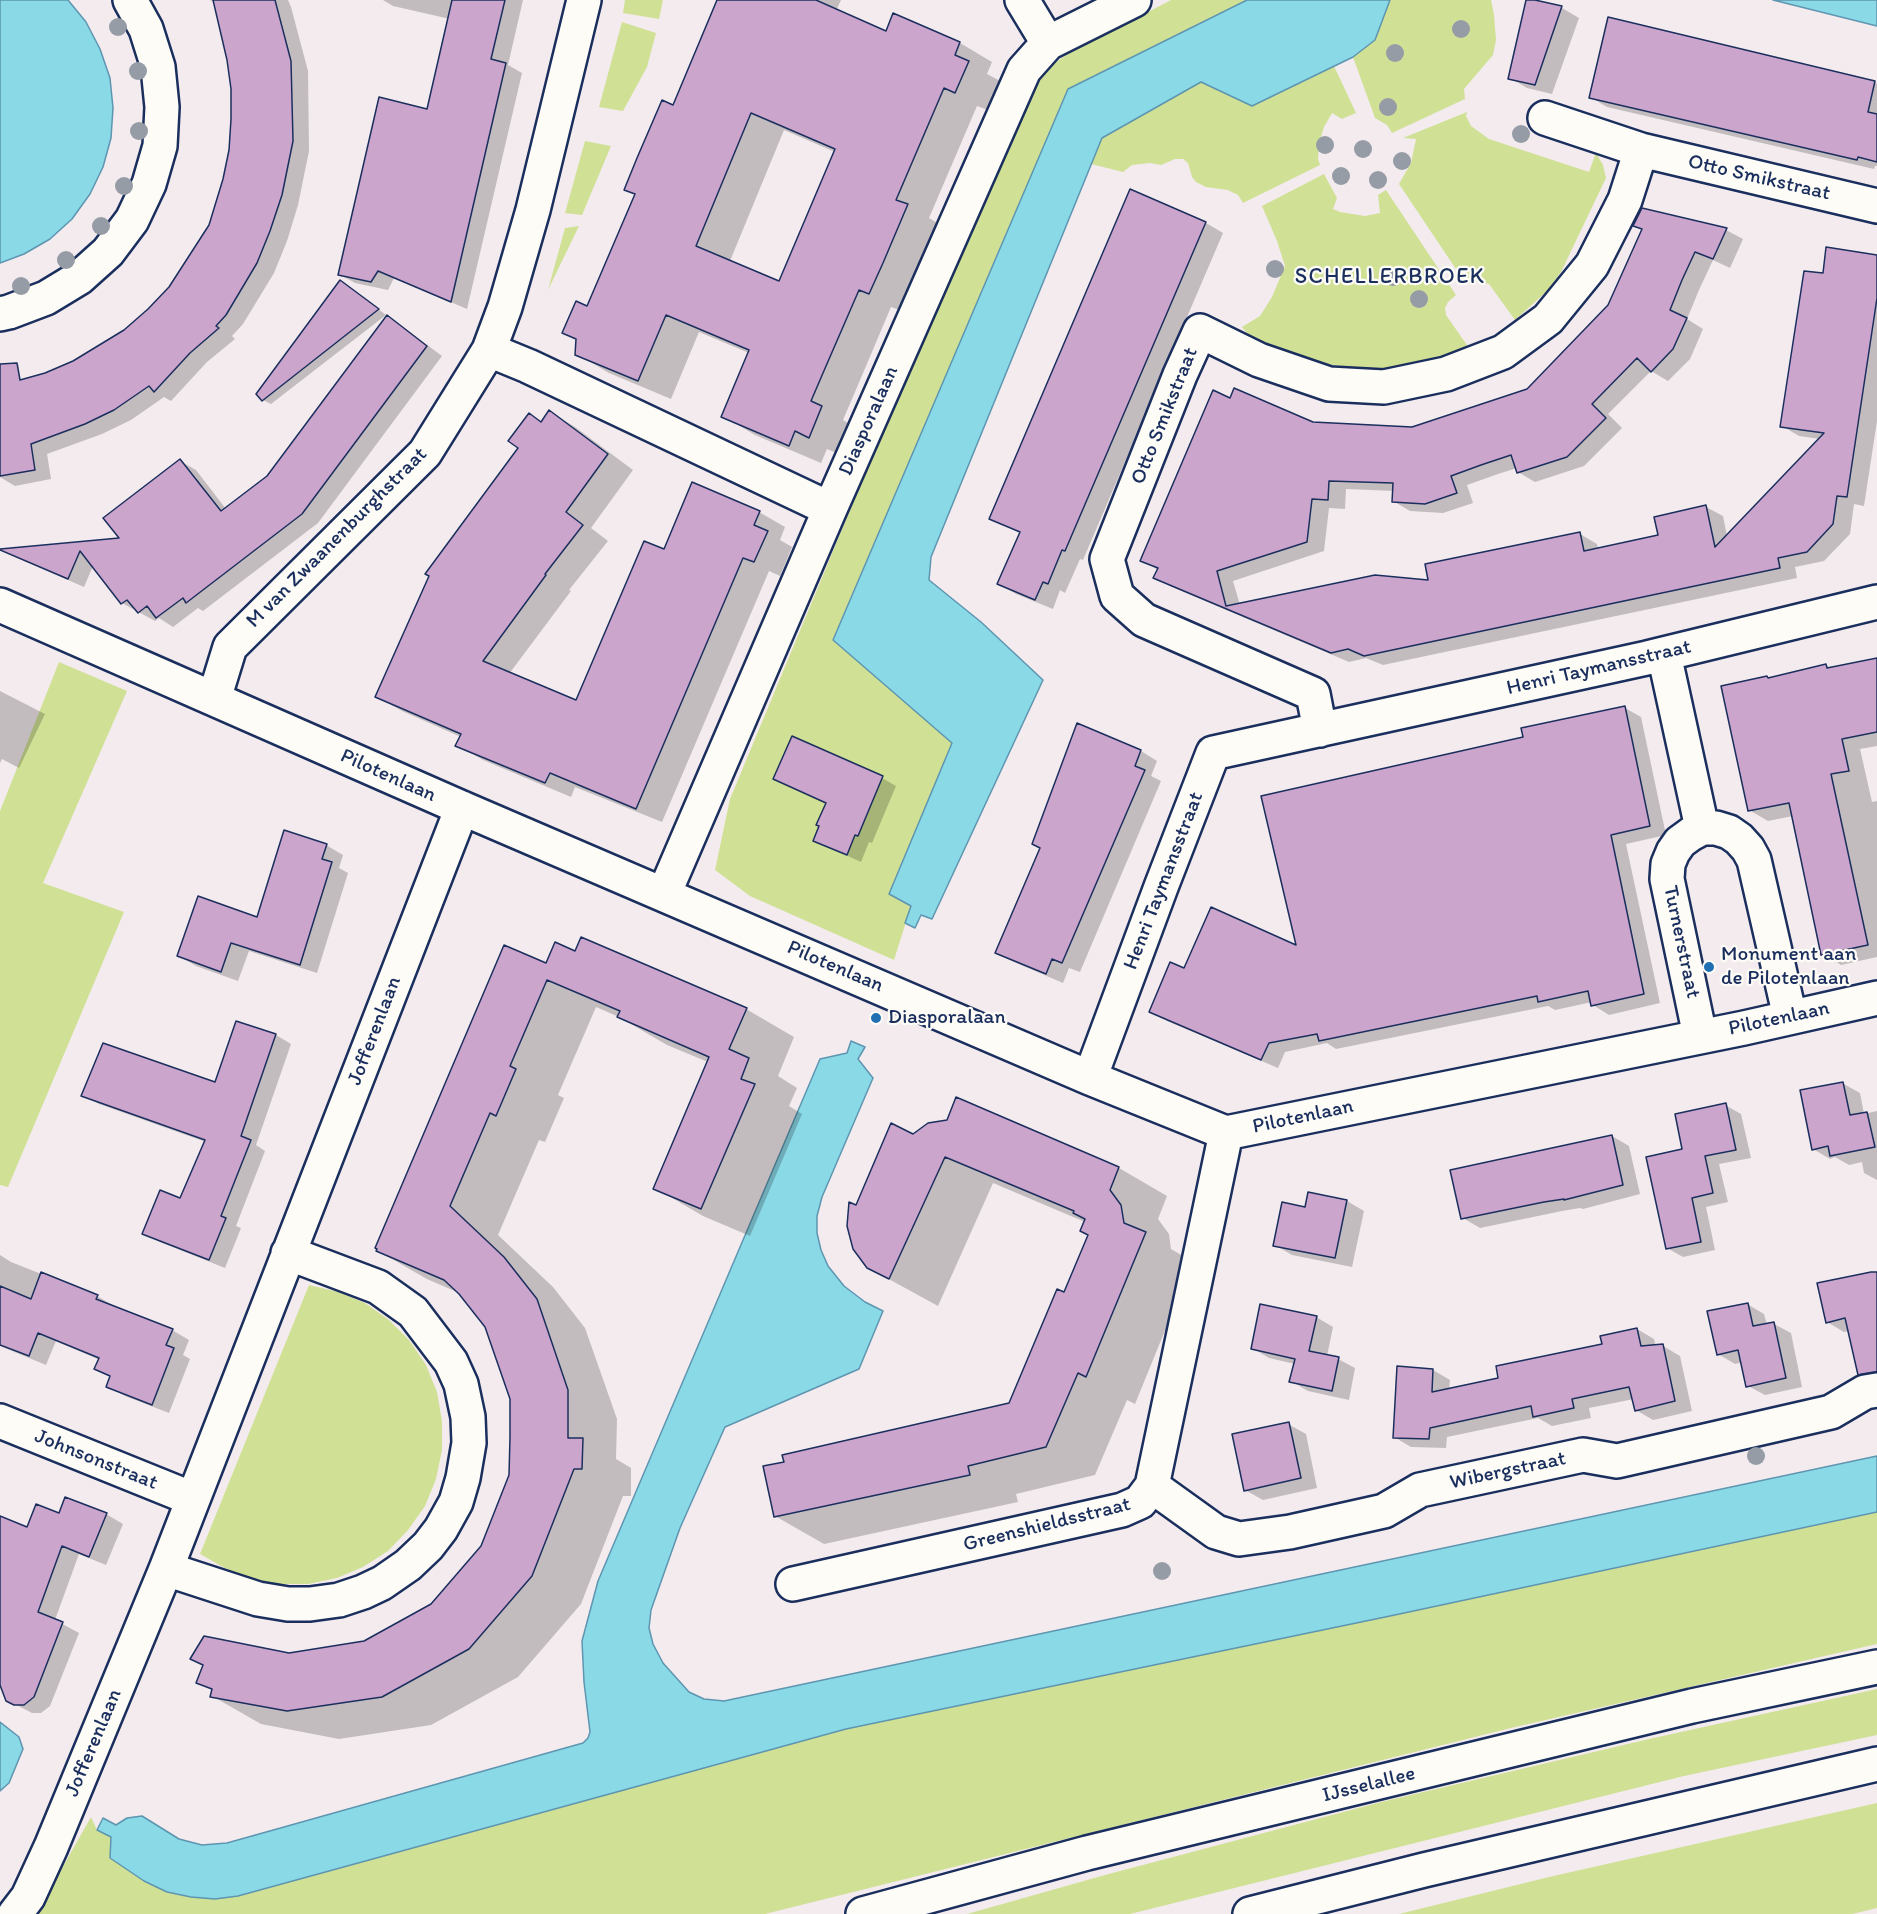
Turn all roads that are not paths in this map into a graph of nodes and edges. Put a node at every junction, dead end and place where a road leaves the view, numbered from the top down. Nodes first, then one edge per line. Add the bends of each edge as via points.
1 (130, 0) edge
2 (584, 0) edge
3 (1022, 0) edge
4 (1134, 0) edge
5 (1048, 43) junction
6 (1545, 118) dead end
7 (1641, 150) junction
8 (1877, 206) edge
9 (0, 314) edge
10 (489, 350) junction
11 (830, 509) junction
12 (1877, 602) edge
13 (0, 605) edge
14 (1664, 654) junction
15 (214, 699) junction
16 (1320, 730) junction
17 (462, 808) junction
18 (1702, 828) junction
19 (664, 894) junction
20 (1877, 998) edge
21 (1790, 1017) junction
22 (1700, 1036) junction
23 (1090, 1078) junction
24 (1226, 1133) junction
25 (288, 1253) junction
26 (1877, 1389) edge
27 (0, 1421) edge
28 (1152, 1486) junction
29 (193, 1499) junction
30 (166, 1569) junction
31 (793, 1584) dead end
32 (1877, 1667) edge
33 (1877, 1764) edge
34 (15, 1914) edge
35 (863, 1914) edge
36 (1250, 1914) edge

1 - 9 street via 146,29 158,68 160,146 149,184 132,220 108,252 79,278 46,298
2 - 10 street, M van Zwaanenburghstraat via 533,210
3 - 5 street
4 - 5 street, Diasporalaan
5 - 11 street, Diasporalaan via 1024,70
6 - 7 street, Otto Smikstraat
7 - 8 street, Otto Smikstraat
7 - 16 street, Otto Smikstraat via 1625,200 1592,265 1548,319 1503,352 1446,374 1384,387 1329,384 1259,360 1200,331 1107,559 1117,596 1144,620 1313,694
10 - 11 street
10 - 15 street, M van Zwaanenburghstraat via 425,453 230,647
11 - 19 street, Diasporalaan
12 - 14 street, Henri Taymansstraat
13 - 15 street, Pilotenlaan
14 - 16 street, Henri Taymansstraat
14 - 18 street
15 - 17 street, Pilotenlaan
16 - 23 street, Henri Taymansstraat via 1213,753
17 - 19 street, Pilotenlaan
17 - 25 street, Jofferenlaan
18 - 21 street via 1716,828 1734,836 1754,860
18 - 22 street, Turnerstraat via 1680,842 1673,852 1667,879
19 - 23 street, Pilotenlaan
20 - 21 street, Pilotenlaan
21 - 22 street, Pilotenlaan
22 - 24 street, Pilotenlaan
23 - 24 street, Pilotenlaan
24 - 28 street, Greenshieldsstraat
25 - 29 street, Jofferenlaan
25 - 30 street via 378,1287 414,1312 452,1362 461,1384 469,1443 456,1502 441,1529 408,1565 382,1583 339,1600 288,1604 258,1599
26 - 28 street, Wibergstraat via 1831,1412 1617,1461 1583,1455 1432,1487 1384,1511 1239,1539 1216,1532
27 - 29 street, Johnsonstraat
28 - 31 street, Greenshieldsstraat via 1140,1502 1122,1510
29 - 30 street, Jofferenlaan
30 - 34 street, Jofferenlaan via 51,1847 28,1897
32 - 35 street, IJsselallee via 1692,1706 1146,1839
33 - 36 street

